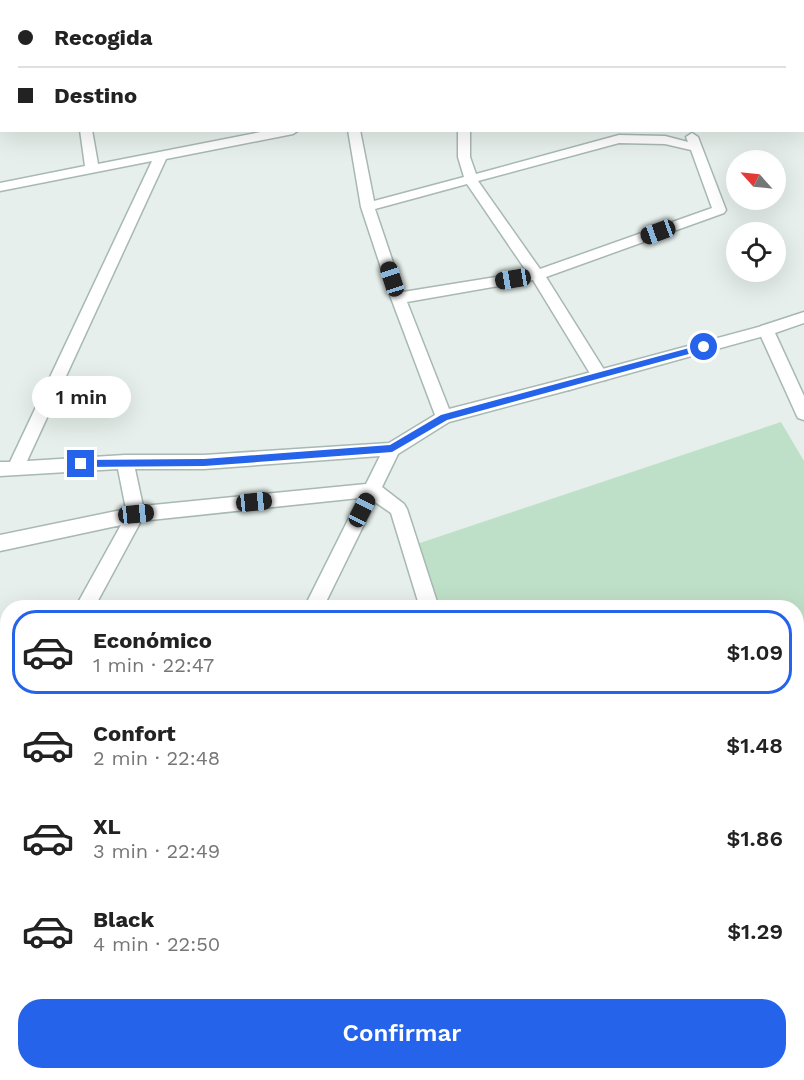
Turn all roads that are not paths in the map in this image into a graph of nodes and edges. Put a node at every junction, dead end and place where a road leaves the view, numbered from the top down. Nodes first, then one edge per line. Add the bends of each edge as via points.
1 (86, 132) edge
2 (210, 132) edge
3 (283, 132) edge
4 (354, 132) edge
5 (464, 132) edge
6 (215, 146) junction
7 (160, 158) junction
8 (92, 170) junction
9 (471, 180) junction
10 (0, 187) edge
11 (368, 207) junction
12 (537, 275) junction
13 (398, 298) junction
14 (804, 317) edge
15 (766, 330) junction
16 (600, 376) junction
17 (804, 414) edge
18 (444, 417) junction
19 (392, 449) junction
20 (125, 462) junction
21 (8, 467) edge
22 (372, 490) junction
23 (136, 514) junction
24 (0, 543) edge
25 (88, 600) edge
26 (317, 600) edge
27 (427, 600) edge

1 - 8 street
2 - 6 street
3 - 6 street
4 - 11 street
5 - 9 street via 464,157
6 - 7 street
7 - 8 street
7 - 21 street
8 - 10 street
9 - 11 street
9 - 12 street
9 - 12 street via 619,139 694,143 720,210
11 - 13 street
12 - 13 street
12 - 16 street
13 - 18 street
14 - 15 street
15 - 16 street
15 - 17 street
16 - 18 street
18 - 19 street
19 - 20 street via 204,462
19 - 22 street
20 - 21 street
20 - 23 street
22 - 23 street
22 - 26 street
22 - 27 street via 398,509
23 - 24 street
23 - 25 street

